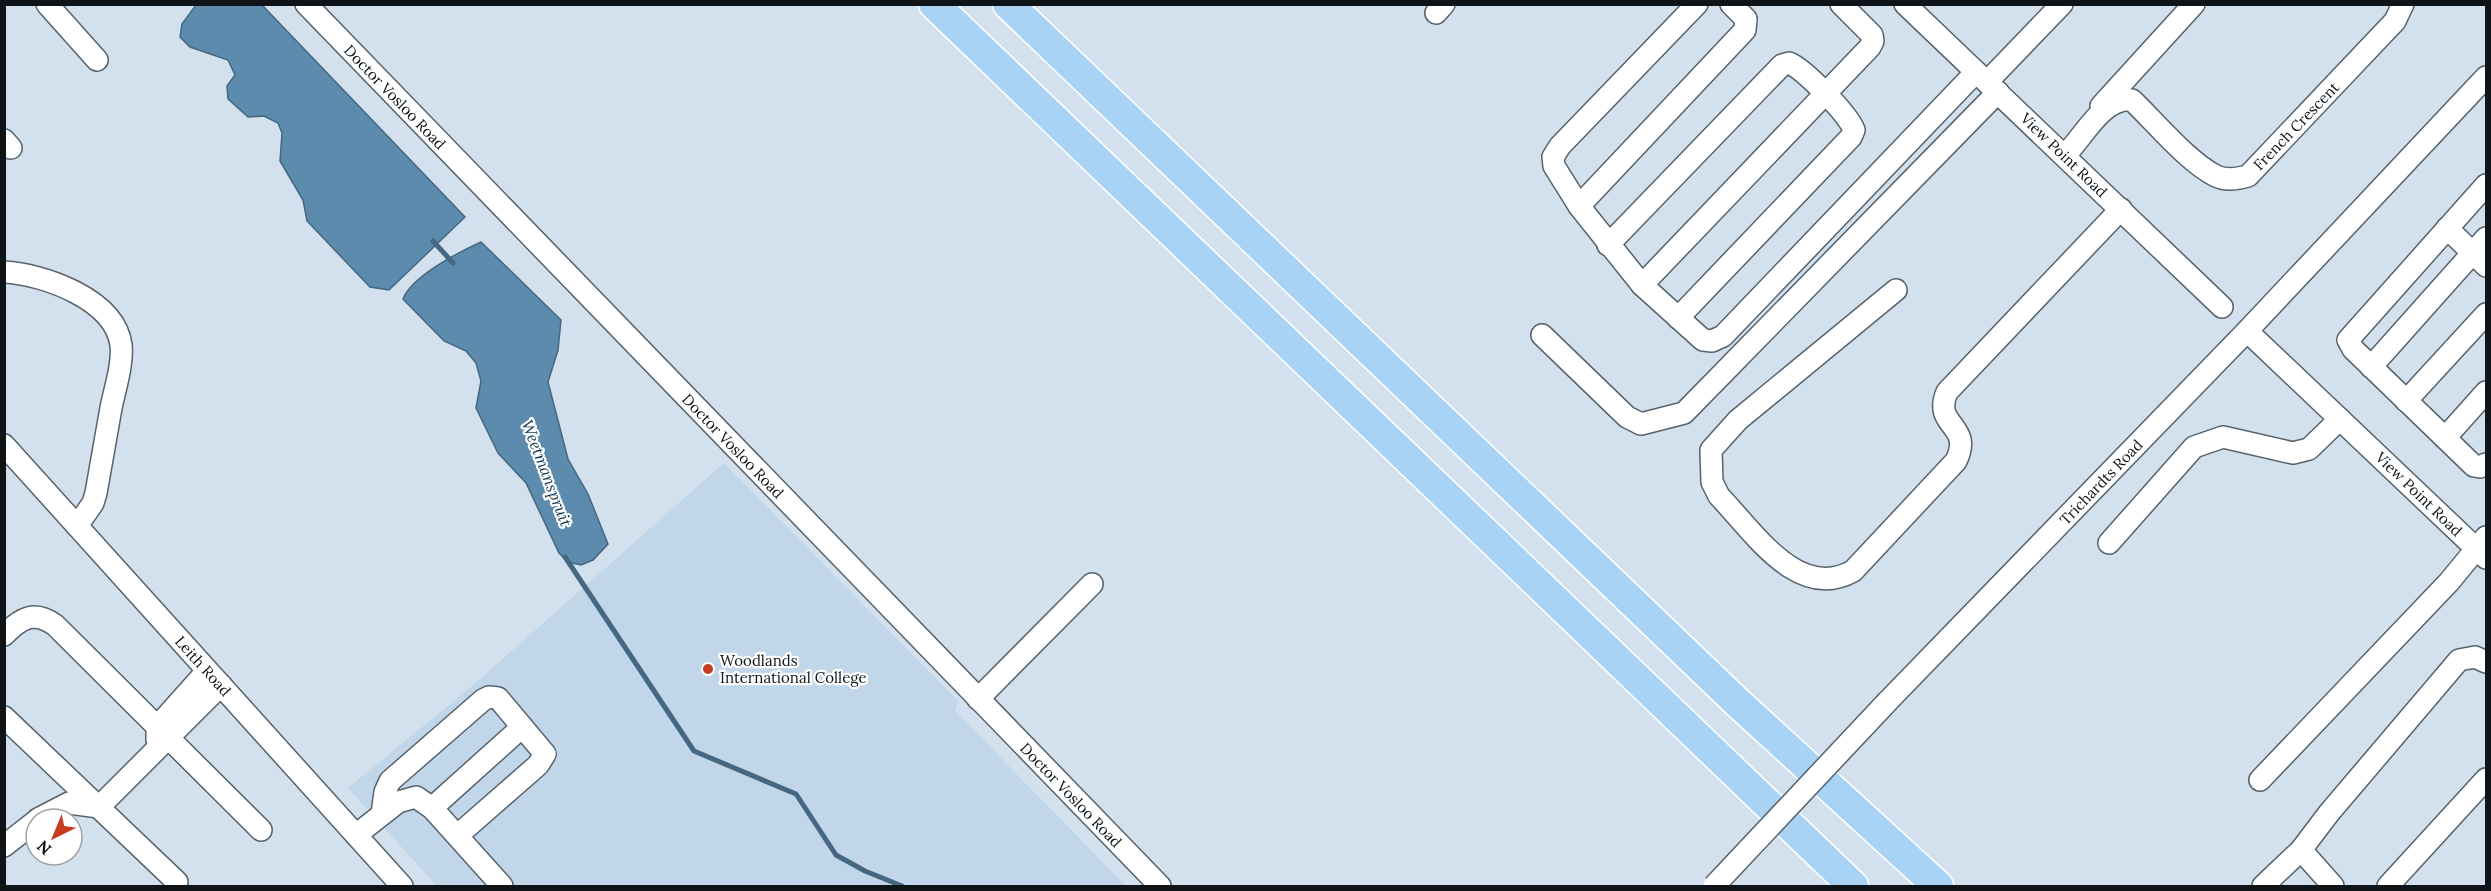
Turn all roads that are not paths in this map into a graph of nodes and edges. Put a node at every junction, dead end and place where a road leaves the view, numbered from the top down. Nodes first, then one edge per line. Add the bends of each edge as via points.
1 (47, 4) edge
2 (306, 4) edge
3 (934, 4) edge
4 (1008, 4) edge
5 (1697, 4) edge
6 (1731, 4) edge
7 (1841, 4) edge
8 (1905, 4) edge
9 (2062, 4) edge
10 (2194, 4) edge
11 (2403, 4) edge
12 (97, 60) dead end
13 (2487, 77) edge
14 (1987, 82) junction
15 (1824, 95) junction
16 (2063, 153) junction
17 (2487, 185) edge
18 (1579, 206) junction
19 (2121, 209) junction
20 (2447, 228) junction
21 (1608, 245) junction
22 (2482, 252) edge
23 (4, 272) edge
24 (1642, 285) junction
25 (1896, 290) dead end
26 (2222, 307) dead end
27 (2487, 314) edge
28 (1678, 318) junction
29 (2247, 331) junction
30 (1542, 335) dead end
31 (2371, 367) junction
32 (2487, 392) edge
33 (2406, 401) junction
34 (2340, 419) junction
35 (2445, 438) junction
36 (4, 446) edge
37 (2487, 464) edge
38 (77, 526) junction
39 (2109, 543) dead end
40 (2483, 548) edge
41 (1092, 584) dead end
42 (4, 635) edge
43 (2487, 662) edge
44 (214, 678) junction
45 (978, 699) junction
46 (4, 717) edge
47 (522, 727) junction
48 (161, 737) junction
49 (2487, 779) edge
50 (2260, 780) dead end
51 (61, 807) edge
52 (99, 807) junction
53 (432, 808) junction
54 (382, 814) junction
55 (24, 830) edge
56 (261, 830) dead end
57 (356, 835) junction
58 (458, 835) junction
59 (4, 846) edge
60 (2301, 850) junction
61 (177, 882) dead end
62 (1850, 884) edge
63 (402, 886) edge
64 (502, 886) edge
65 (1160, 886) edge
66 (1714, 886) edge
67 (1938, 886) edge
68 (2263, 886) edge
69 (2333, 886) edge
70 (2388, 886) edge

1 - 12 street
2 - 45 street, Doctor Vosloo Road
3 - 62 highway
4 - 67 highway via 1738,703
5 - 18 street via 1560,146 1553,158 1554,166
6 - 18 street via 1746,19 1745,30
7 - 15 street via 1872,35 1873,41
8 - 14 street, View Point Road
9 - 14 street
10 - 16 street
11 - 16 street, French Crescent via 2396,21 2248,176 2216,176 2132,100 2125,99 2110,105
13 - 29 street, Trichardts Road
14 - 16 street, View Point Road
14 - 28 street via 1723,336 1703,340
14 - 30 street via 1684,413 1641,424 1627,417
15 - 21 street via 1796,66 1782,65
15 - 24 street
15 - 28 street via 1851,123 1851,137
16 - 19 street, View Point Road
17 - 20 street
18 - 21 street
19 - 25 street via 1947,392 1943,402 1947,418 1961,438 1962,448 1956,461 1853,572 1823,581 1805,576 1785,565 1719,496 1712,482 1711,450 1738,420
19 - 26 street, View Point Road
20 - 22 street
20 - 31 street via 2351,333 2348,340
21 - 24 street
22 - 31 street
23 - 38 street via 24,273 62,285 101,310 118,334 120,363 96,493
24 - 28 street
27 - 33 street
29 - 34 street, View Point Road
29 - 66 street, Trichardts Road, bridge
31 - 33 street
32 - 35 street
33 - 35 street
34 - 39 street via 2309,449 2293,453 2223,436 2194,447
34 - 40 street, View Point Road
35 - 37 street via 2474,466
36 - 38 street, Leith Road
38 - 44 street, Leith Road
40 - 50 street
41 - 45 street
42 - 48 street via 23,618 46,619
43 - 60 street via 2475,657 2459,660
44 - 48 street
44 - 57 street, Leith Road
45 - 65 street, Doctor Vosloo Road
46 - 52 street
47 - 53 street
47 - 54 street via 498,698 483,700 390,781
47 - 58 street via 544,754 543,759
48 - 52 street
48 - 56 street
49 - 70 street
51 - 52 street via 69,803
52 - 61 street
53 - 54 street via 416,797 408,797
53 - 58 street
54 - 57 street
55 - 59 street
57 - 63 street, Leith Road
58 - 64 street
60 - 68 street
60 - 69 street

